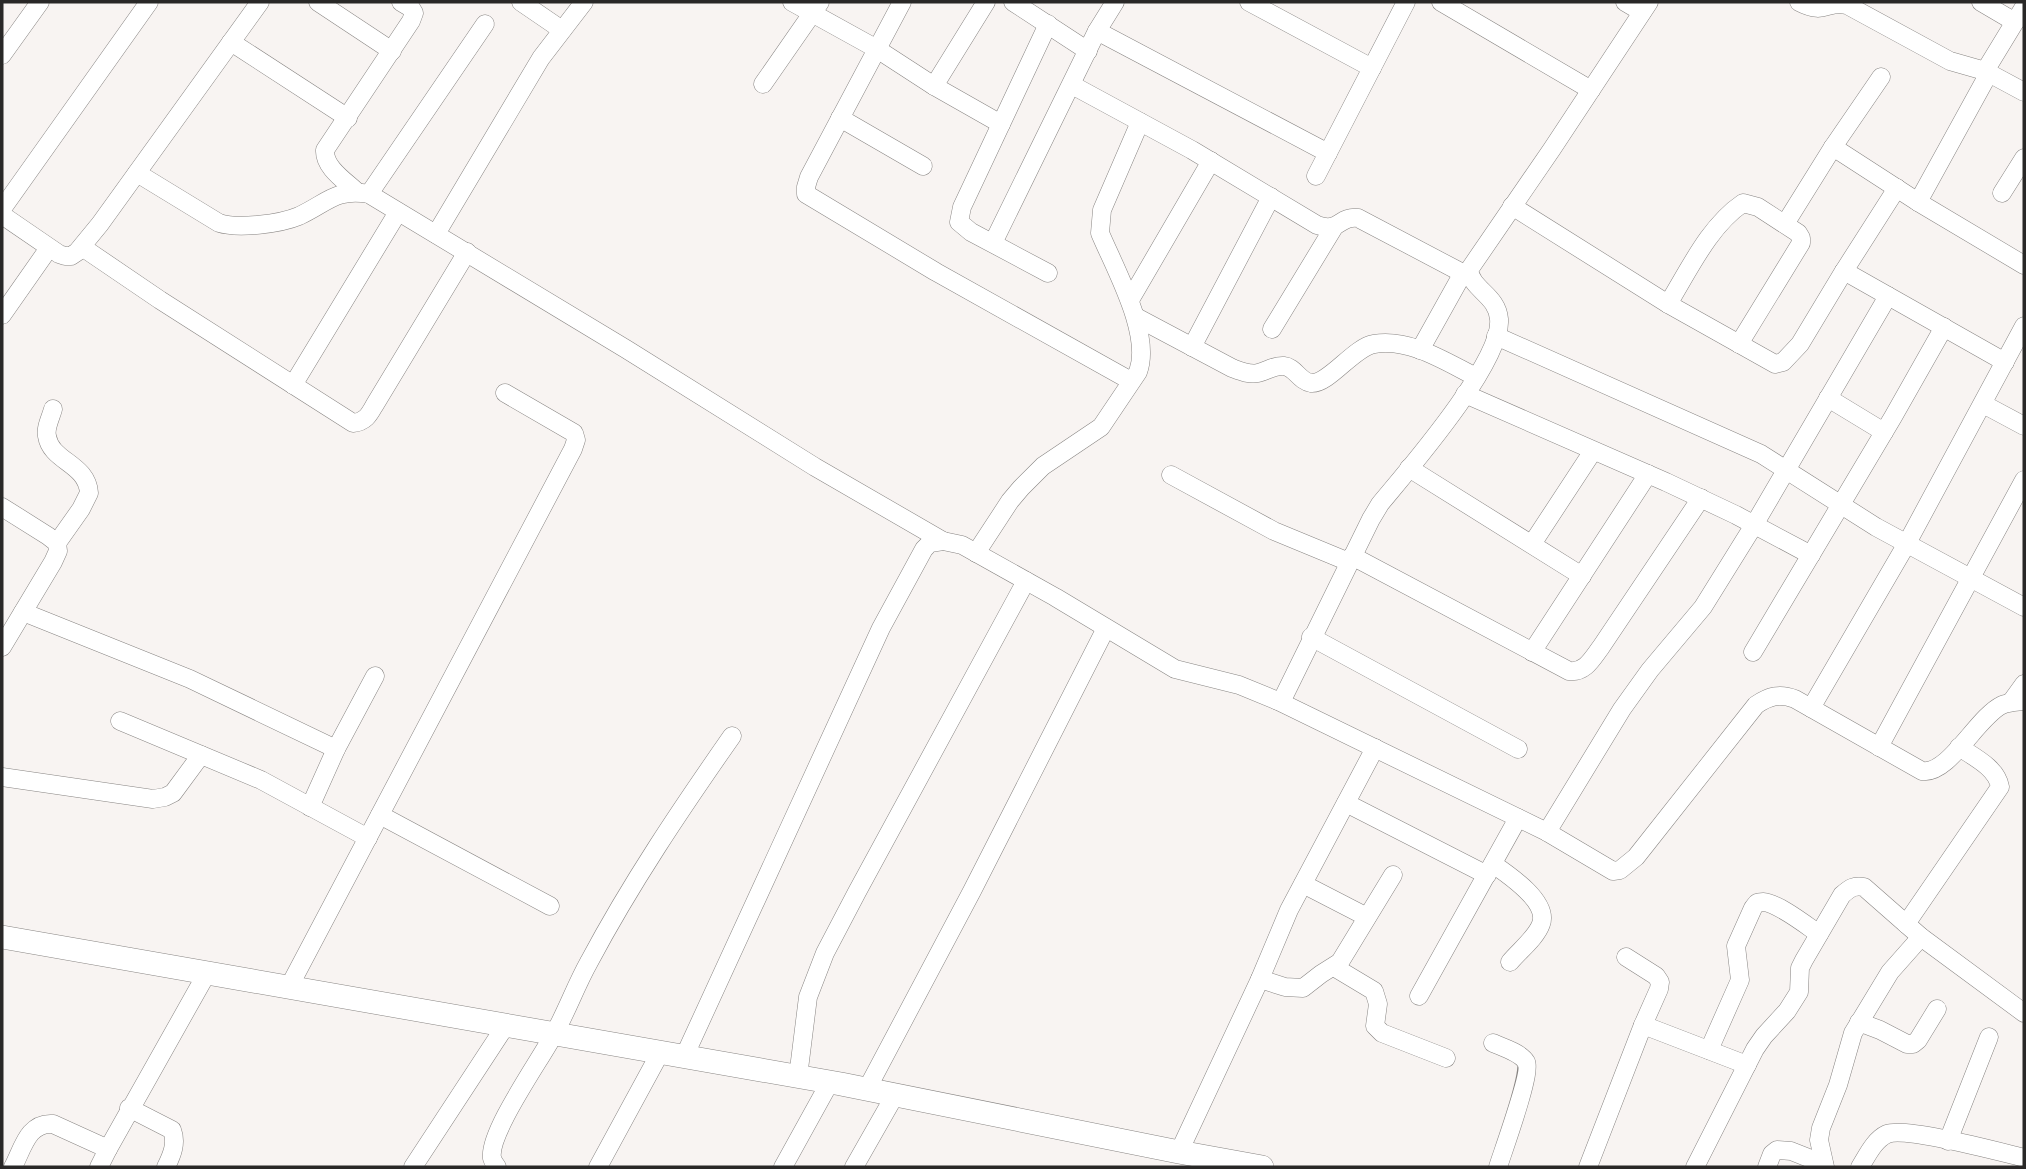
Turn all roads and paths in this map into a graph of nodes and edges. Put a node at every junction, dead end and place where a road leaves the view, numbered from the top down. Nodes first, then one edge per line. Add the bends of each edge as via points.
1 (40, 2) edge
2 (149, 2) edge
3 (260, 2) edge
4 (318, 2) edge
5 (401, 2) edge
6 (521, 2) edge
7 (584, 2) edge
8 (792, 2) edge
9 (902, 2) edge
10 (986, 2) edge
11 (1013, 2) edge
12 (1115, 2) edge
13 (1249, 2) edge
14 (1406, 2) edge
15 (1625, 2) edge
16 (1799, 2) edge
17 (1981, 2) edge
18 (1448, 3) edge
19 (1645, 7) edge
20 (816, 8) edge
21 (2019, 15) edge
22 (485, 24) dead end
23 (1048, 24) junction
24 (562, 30) junction
25 (1097, 31) junction
26 (231, 42) junction
27 (877, 49) junction
28 (391, 51) junction
29 (1088, 51) junction
30 (2, 55) edge
31 (1372, 68) junction
32 (1987, 72) junction
33 (1881, 77) dead end
34 (763, 84) dead end
35 (1072, 85) junction
36 (934, 86) junction
37 (1591, 90) junction
38 (2024, 92) edge
39 (348, 118) junction
40 (840, 118) junction
41 (1140, 122) junction
42 (1002, 124) junction
43 (1833, 147) junction
44 (1328, 153) junction
45 (2024, 158) edge
46 (1211, 161) junction
47 (923, 166) dead end
48 (137, 173) junction
49 (1316, 176) dead end
50 (1897, 188) junction
51 (362, 193) junction
52 (2002, 193) dead end
53 (1272, 197) junction
54 (1918, 202) junction
55 (1512, 206) junction
56 (2, 209) edge
57 (398, 212) junction
58 (2, 215) edge
59 (1785, 224) junction
60 (1334, 227) junction
61 (436, 234) junction
62 (993, 243) junction
63 (49, 247) junction
64 (82, 247) junction
65 (467, 252) junction
66 (2024, 265) edge
67 (1844, 271) junction
68 (1048, 273) dead end
69 (1466, 275) junction
70 (1888, 296) junction
71 (1668, 304) junction
72 (1133, 309) junction
73 (2, 315) edge
74 (2024, 326) edge
75 (1944, 327) junction
76 (1272, 329) dead end
77 (1496, 336) junction
78 (1739, 344) junction
79 (1192, 347) junction
80 (1420, 350) junction
81 (2005, 362) junction
82 (1476, 377) junction
83 (1131, 381) junction
84 (293, 385) junction
85 (505, 393) dead end
86 (1465, 394) junction
87 (1828, 398) junction
88 (1983, 404) junction
89 (53, 409) dead end
90 (2024, 426) edge
91 (1884, 432) junction
92 (1593, 451) junction
93 (1409, 468) junction
94 (1786, 469) junction
95 (1648, 474) junction
96 (1171, 475) dead end
97 (2024, 480) edge
98 (1701, 498) junction
99 (1840, 504) junction
100 (2, 507) edge
101 (1755, 525) junction
102 (943, 541) junction
103 (57, 544) junction
104 (1532, 544) junction
105 (1906, 545) junction
106 (976, 553) junction
107 (1811, 555) junction
108 (1351, 559) junction
109 (1582, 576) junction
110 (1970, 579) junction
111 (1026, 581) junction
112 (2024, 607) edge
113 (23, 612) junction
114 (1106, 628) junction
115 (1311, 637) junction
116 (2, 647) edge
117 (1532, 652) junction
118 (1753, 652) dead end
119 (375, 676) dead end
120 (2024, 684) edge
121 (1278, 701) junction
122 (2017, 701) edge
123 (1811, 708) junction
124 (120, 721) dead end
125 (732, 736) dead end
126 (1879, 747) junction
127 (1959, 747) junction
128 (1375, 748) junction
129 (336, 749) junction
130 (1518, 749) dead end
131 (201, 755) junction
132 (2, 777) edge
133 (1346, 803) junction
134 (310, 807) junction
135 (380, 816) junction
136 (1518, 818) junction
137 (1547, 832) junction
138 (368, 838) junction
139 (1490, 869) junction
140 (1393, 875) dead end
141 (1303, 884) junction
142 (550, 905) dead end
143 (1367, 917) junction
144 (1906, 924) junction
145 (1819, 934) junction
146 (2, 937) edge
147 (1921, 937) junction
148 (1626, 957) dead end
149 (1510, 962) dead end
150 (1334, 967) junction
151 (207, 973) junction
152 (1260, 979) junction
153 (289, 987) junction
154 (1419, 996) dead end
155 (1937, 1009) dead end
156 (2024, 1013) edge
157 (1859, 1022) junction
158 (1643, 1025) junction
159 (506, 1026) junction
160 (554, 1034) junction
161 (1989, 1037) dead end
162 (1493, 1043) dead end
163 (1709, 1050) junction
164 (660, 1053) junction
165 (684, 1057) junction
166 (1446, 1058) dead end
167 (1746, 1065) junction
168 (798, 1077) junction
169 (830, 1082) junction
170 (867, 1089) junction
171 (895, 1095) junction
172 (129, 1108) junction
173 (1948, 1141) junction
174 (108, 1149) junction
175 (1179, 1152) junction
176 (2020, 1158) edge
177 (1211, 1163) edge
178 (1825, 1166) edge
179 (13, 1167) edge
180 (99, 1167) edge
181 (166, 1167) edge
182 (413, 1167) edge
183 (497, 1167) edge
184 (598, 1167) edge
185 (783, 1167) edge
186 (854, 1167) edge
187 (1262, 1167) edge
188 (1498, 1167) edge
189 (1588, 1167) edge
190 (1695, 1167) edge
191 (1767, 1167) edge
192 (1860, 1167) edge

1 - 30 street
2 - 56 street
3 - 26 street
4 - 28 street
5 - 28 street via 414,13
6 - 24 street
7 - 24 street
8 - 20 street
9 - 27 street
10 - 36 street
11 - 23 street
12 - 25 street
13 - 31 street
14 - 31 street
15 - 19 street
16 - 32 street via 1814,9 1839,2 1950,61
17 - 21 street
18 - 37 street
19 - 37 street
20 - 27 street
20 - 34 street
21 - 32 street
22 - 51 street
23 - 29 street
23 - 42 street
24 - 61 street
25 - 29 street
25 - 44 street
26 - 39 street
26 - 48 street
27 - 36 street
27 - 40 street
28 - 39 street
29 - 35 street
31 - 44 street
32 - 38 street
32 - 54 street
33 - 43 street
35 - 41 street
35 - 62 street
36 - 42 street
37 - 55 street
39 - 51 street via 324,158
40 - 47 street
40 - 83 street via 809,177 806,194
41 - 46 street
41 - 72 street via 1100,224
42 - 62 street via 958,222
43 - 50 street
43 - 59 street
44 - 49 street
45 - 52 street
46 - 53 street
46 - 72 street
48 - 51 street via 226,225 289,220 337,195
48 - 64 street
50 - 54 street
50 - 67 street
51 - 57 street
53 - 60 street via 1317,225
53 - 79 street
54 - 66 street
55 - 69 street
55 - 71 street
57 - 61 street
57 - 84 street
58 - 63 street
59 - 71 street via 1743,203 1706,242
59 - 78 street via 1798,233 1801,243
60 - 69 street via 1349,217 1359,218
60 - 76 street
61 - 65 street
62 - 68 street
63 - 64 street via 71,256
63 - 73 street
64 - 84 street
65 - 84 street via 367,417 354,424
65 - 102 street
67 - 70 street
67 - 78 street via 1800,344 1783,362 1775,364
69 - 77 street via 1498,311
69 - 80 street
70 - 75 street
70 - 87 street
71 - 78 street
72 - 79 street
72 - 83 street via 1141,362
74 - 81 street
75 - 81 street
75 - 91 street
77 - 82 street
77 - 94 street
79 - 80 street via 1248,373 1288,366 1313,383 1367,346 1389,343
80 - 82 street
81 - 88 street
82 - 86 street
83 - 106 street via 1101,426 1043,466 1010,500
85 - 135 street via 565,426 576,440
86 - 92 street
86 - 93 street
87 - 91 street
87 - 94 street
88 - 90 street
88 - 105 street
89 - 103 street via 48,440 85,477 89,493
91 - 99 street
92 - 95 street
92 - 104 street
93 - 104 street
93 - 108 street via 1380,504
94 - 99 street
94 - 101 street
95 - 98 street
95 - 109 street
96 - 108 street via 1274,531
97 - 110 street
98 - 101 street
98 - 117 street via 1588,665 1569,671
99 - 105 street
99 - 107 street
100 - 103 street
101 - 107 street
101 - 137 street via 1703,607 1622,709
102 - 106 street
102 - 165 street via 924,549 881,628
103 - 113 street via 54,562
104 - 109 street
105 - 110 street
105 - 123 street
106 - 111 street
107 - 118 street
108 - 115 street
108 - 117 street
109 - 117 street
110 - 112 street
110 - 126 street
111 - 114 street
111 - 168 street via 825,953 808,998
113 - 116 street
113 - 129 street via 190,679
114 - 121 street via 1175,668
114 - 170 street
115 - 121 street
115 - 130 street
119 - 129 street
120 - 122 street
121 - 128 street
122 - 127 street via 1994,710
123 - 126 street
123 - 137 street via 1780,695 1756,705 1636,857 1620,870 1613,871
124 - 131 street
125 - 160 street via 622,904
126 - 127 street via 1928,772
127 - 144 street via 1985,765 2000,788
128 - 133 street
128 - 136 street
129 - 134 street
131 - 132 street via 173,793 153,799
131 - 134 street
133 - 139 street
133 - 141 street
134 - 138 street
135 - 138 street
135 - 142 street
136 - 137 street
136 - 139 street
138 - 153 street
139 - 149 street via 1510,876 1537,901 1543,913 1541,926
139 - 154 street
140 - 143 street
141 - 143 street
141 - 152 street
143 - 150 street
144 - 145 street via 1856,885 1842,895
144 - 147 street
145 - 163 street via 1774,905 1757,903 1738,939 1735,953 1740,980
145 - 167 street via 1800,968 1794,1001
146 - 151 street
147 - 156 street
147 - 157 street via 1890,972
148 - 158 street via 1660,982
150 - 152 street via 1303,988
150 - 166 street via 1374,991 1378,1004 1375,1026 1382,1032
151 - 153 street
151 - 172 street
152 - 175 street
153 - 159 street
155 - 157 street via 1913,1044
157 - 178 street via 1821,1128
158 - 163 street
158 - 189 street
159 - 160 street
159 - 182 street
160 - 164 street
160 - 183 street via 496,1139 492,1158
161 - 173 street
162 - 188 street via 1528,1065
163 - 167 street
164 - 165 street
164 - 184 street
165 - 168 street
167 - 190 street
168 - 169 street
169 - 170 street
169 - 185 street
170 - 171 street
171 - 175 street
171 - 186 street
172 - 174 street
172 - 181 street via 172,1130 173,1148
173 - 176 street
173 - 192 street via 1909,1133 1887,1135
174 - 179 street via 44,1123 30,1133
174 - 180 street
175 - 177 street
177 - 187 street
178 - 191 street via 1777,1150

